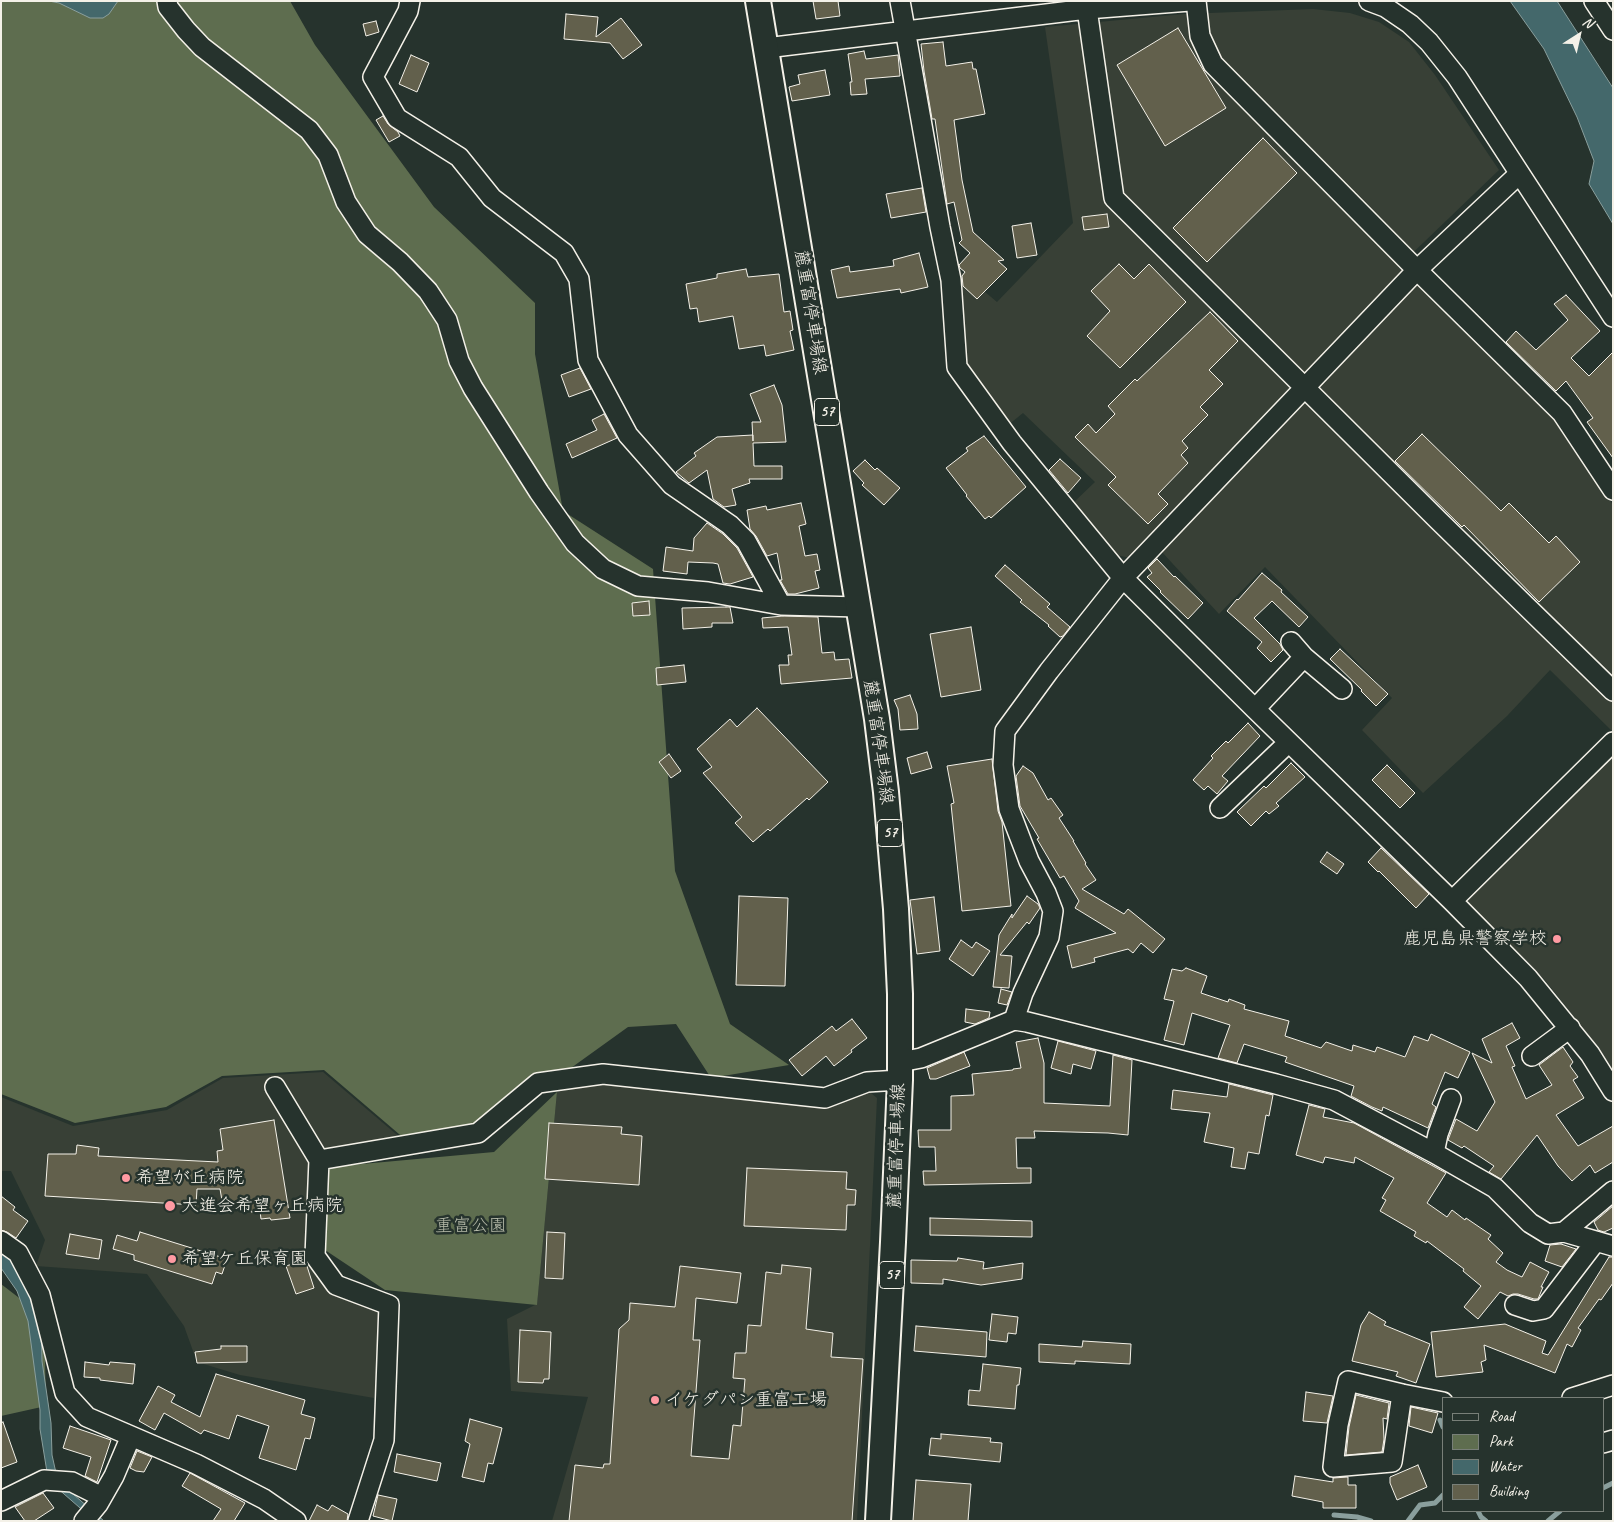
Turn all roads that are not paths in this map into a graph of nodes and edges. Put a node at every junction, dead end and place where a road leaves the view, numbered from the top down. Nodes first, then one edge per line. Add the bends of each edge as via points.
1 (167, 1) edge
2 (410, 1) edge
3 (758, 1) edge
4 (900, 1) edge
5 (1190, 1) edge
6 (1196, 1) edge
7 (1594, 1) edge
8 (1380, 3) edge
9 (1087, 9) junction
10 (904, 30) junction
11 (1613, 30) edge
12 (766, 48) junction
13 (1519, 174) junction
14 (1417, 270) junction
15 (1613, 317) edge
16 (1305, 387) junction
17 (1613, 490) edge
18 (1123, 578) junction
19 (781, 605) junction
20 (859, 607) junction
21 (1290, 642) dead end
22 (1304, 657) junction
23 (1342, 689) dead end
24 (1613, 691) edge
25 (1255, 709) junction
26 (1289, 742) junction
27 (1613, 742) edge
28 (1220, 808) dead end
29 (1452, 901) junction
30 (1014, 1020) junction
31 (1570, 1028) junction
32 (1532, 1056) dead end
33 (900, 1071) junction
34 (275, 1086) dead end
35 (1613, 1091) edge
36 (1451, 1100) dead end
37 (1434, 1153) junction
38 (319, 1160) junction
39 (1613, 1191) edge
40 (1564, 1232) junction
41 (1, 1241) edge
42 (1604, 1244) edge
43 (1515, 1305) dead end
44 (1613, 1385) edge
45 (1402, 1394) junction
46 (1575, 1397) edge
47 (1442, 1402) edge
48 (132, 1436) junction
49 (1, 1501) edge
50 (100, 1501) junction
51 (84, 1521) edge
52 (296, 1521) edge
53 (358, 1521) edge
54 (878, 1521) edge

1 - 19 street via 168,7 202,47 309,130 328,155 346,202 367,234 428,291 447,320 459,361 473,388 575,543 603,569 638,586 708,592
2 - 19 street via 408,11 373,77 396,118 459,157 492,198 564,253 579,279 588,360 628,435 672,485 746,540
3 - 12 main road, 麓重富停車場線 / 57
4 - 10 street
5 - 9 street
6 - 14 street via 1200,36 1213,64
7 - 11 street
8 - 13 street via 1429,42 1457,77
9 - 10 street
9 - 16 street via 1114,198
10 - 12 street
10 - 18 street via 951,280 957,367 1012,443
12 - 20 main road, 麓重富停車場線 / 57
13 - 14 street
13 - 15 street
14 - 16 street
14 - 17 street via 1562,413
16 - 18 street
16 - 24 street
18 - 25 street
18 - 30 street via 1005,731 1003,765 1009,809 1053,911 1049,938
19 - 20 street
20 - 33 main road, 麓重富停車場線 / 57 via 886,792 896,909
21 - 22 street
22 - 23 street
22 - 25 street
25 - 26 street
26 - 28 street
26 - 29 street
27 - 29 street
29 - 31 street via 1528,978
30 - 33 street via 921,1058
30 - 37 street via 1334,1100
31 - 32 street
31 - 35 street
33 - 38 street via 824,1098 603,1074 538,1083 478,1133
33 - 54 main road, 麓重富停車場線 / 57
34 - 38 street
36 - 37 street
37 - 40 street via 1495,1188 1536,1227 1548,1234
38 - 53 street via 315,1256 336,1285 388,1305 384,1440
39 - 40 street
40 - 42 street
41 - 48 street via 18,1253 40,1295 65,1393 87,1417
42 - 43 street via 1544,1309 1533,1311
44 - 46 street
45 - 45 street via 1348,1381 1338,1424 1333,1468 1392,1462
45 - 47 street
48 - 50 street
48 - 52 street via 264,1498
49 - 50 street via 46,1480 70,1482
50 - 51 street

